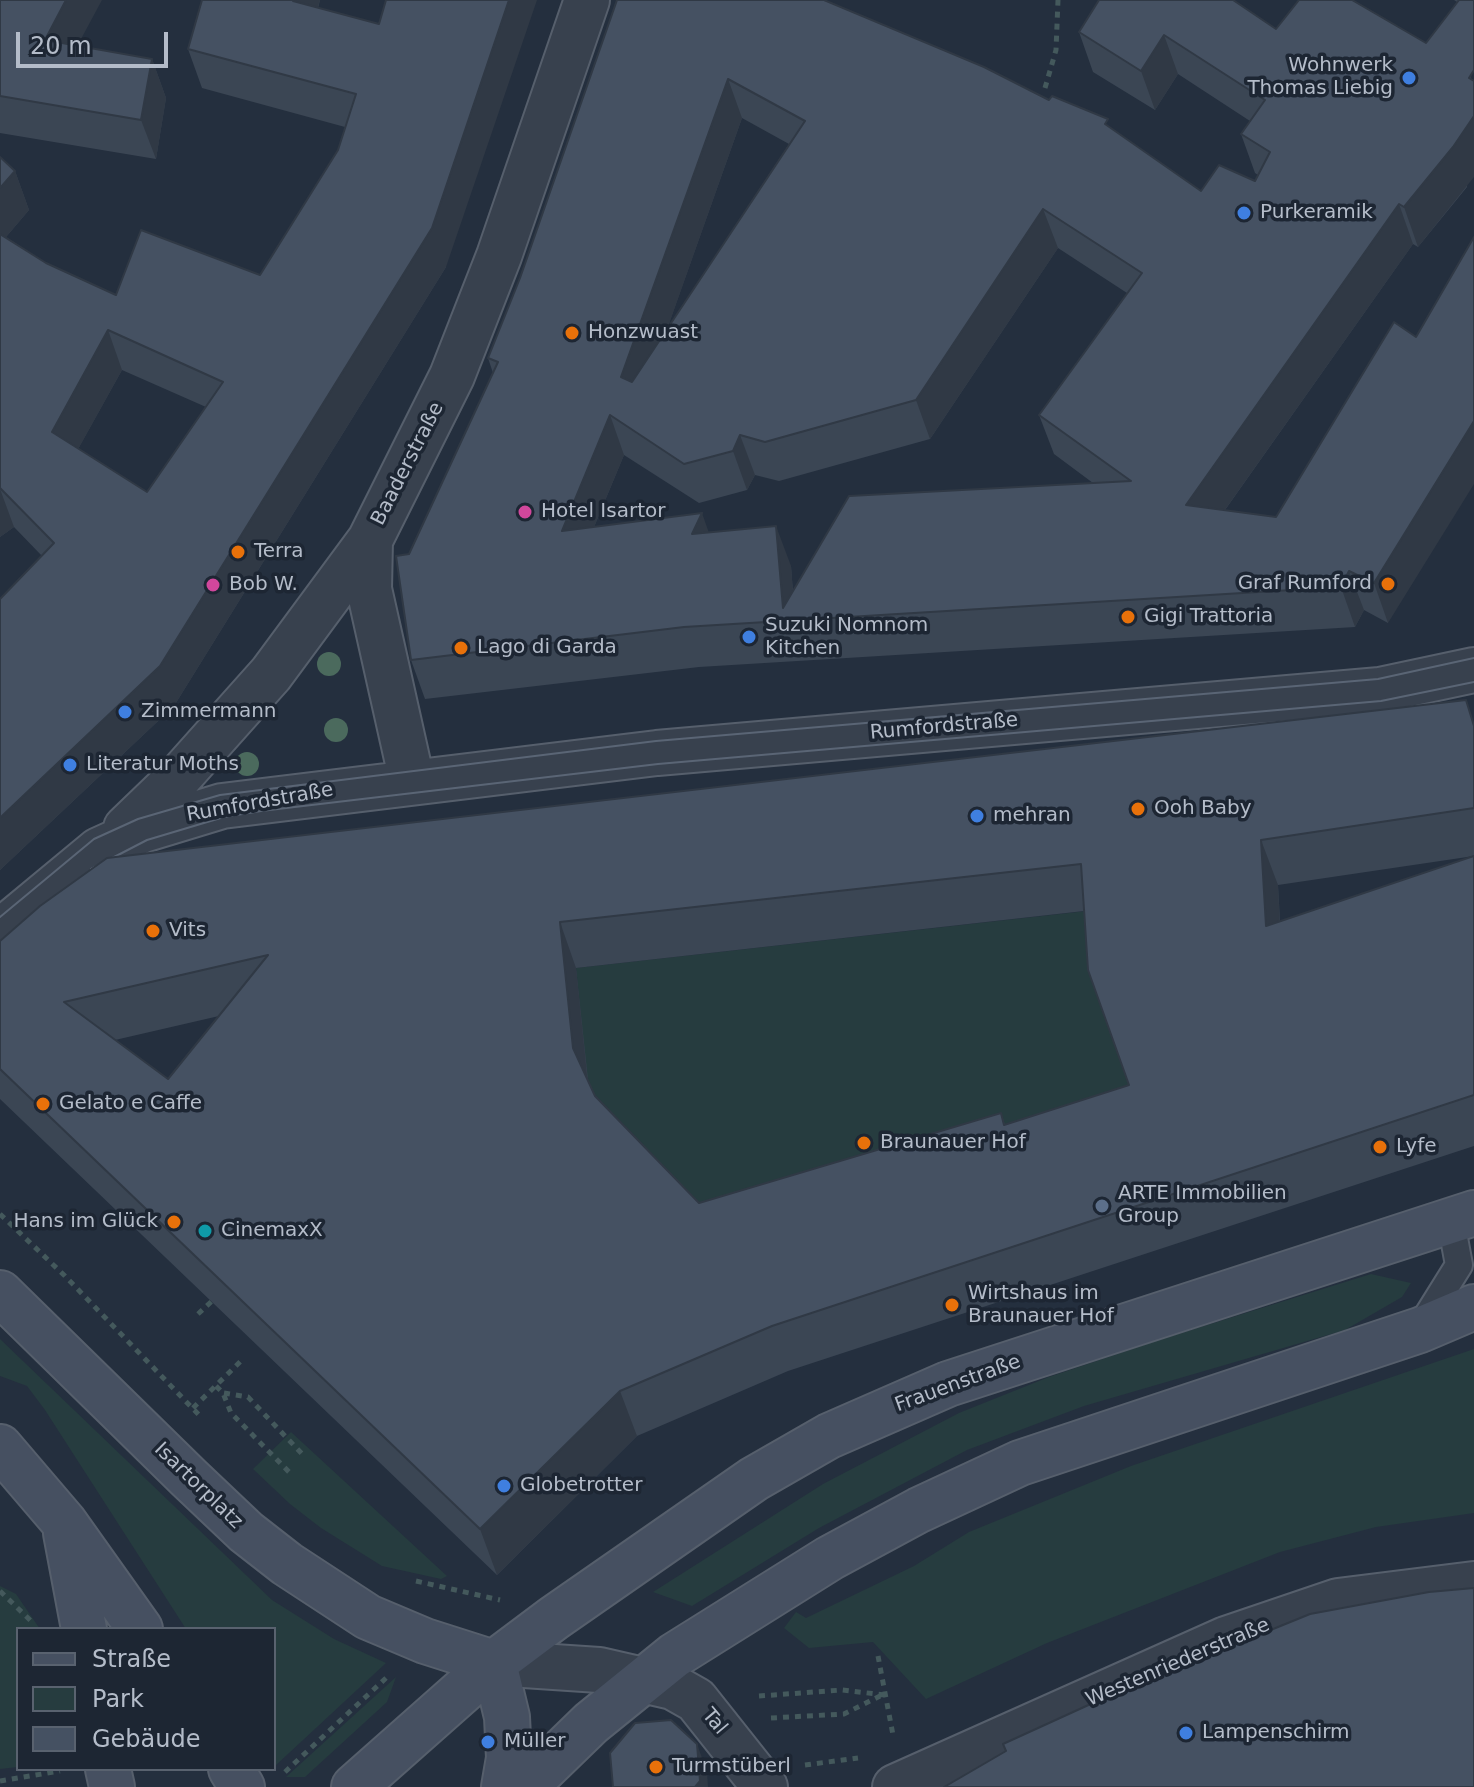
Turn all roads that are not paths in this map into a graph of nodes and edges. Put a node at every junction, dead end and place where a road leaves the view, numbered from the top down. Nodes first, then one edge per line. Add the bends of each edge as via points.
1 (587, 0) edge
2 (370, 540) junction
3 (1474, 670) edge
4 (412, 781) junction
5 (99, 850) junction
6 (0, 932) edge
7 (1462, 1217) edge
8 (0, 1293) edge
9 (1474, 1307) edge
10 (1420, 1330) junction
11 (0, 1447) edge
12 (64, 1522) junction
13 (1474, 1584) edge
14 (84, 1627) edge
15 (139, 1627) edge
16 (494, 1663) junction
17 (647, 1678) junction
18 (236, 1771) edge
19 (899, 1774) edge
20 (779, 1777) edge
21 (261, 1782) edge
22 (354, 1787) edge
23 (504, 1787) edge
24 (525, 1787) edge

1 - 2 street, Baaderstraße via 452,376
2 - 4 street via 369,589
2 - 5 street, Baaderstraße via 271,674 138,819
3 - 4 street, Rumfordstraße via 1380,690 702,749
4 - 5 street, Rumfordstraße via 222,806 143,830
5 - 6 street, Rumfordstraße
7 - 10 lane via 1459,1265
7 - 16 main road, Frauenstraße via 948,1384 829,1436 754,1479
8 - 16 main road, Isartorplatz via 246,1532 287,1564 368,1617
9 - 10 main road
10 - 17 main road via 1020,1463 830,1558
11 - 12 main road
12 - 14 main road
12 - 15 main road
13 - 19 street, Westenriederstraße via 1338,1601 1226,1639
16 - 17 street, Isartorplatz
16 - 22 main road
16 - 23 main road via 507,1717
17 - 20 street, Tal via 696,1700
17 - 24 main road
18 - 21 main road

